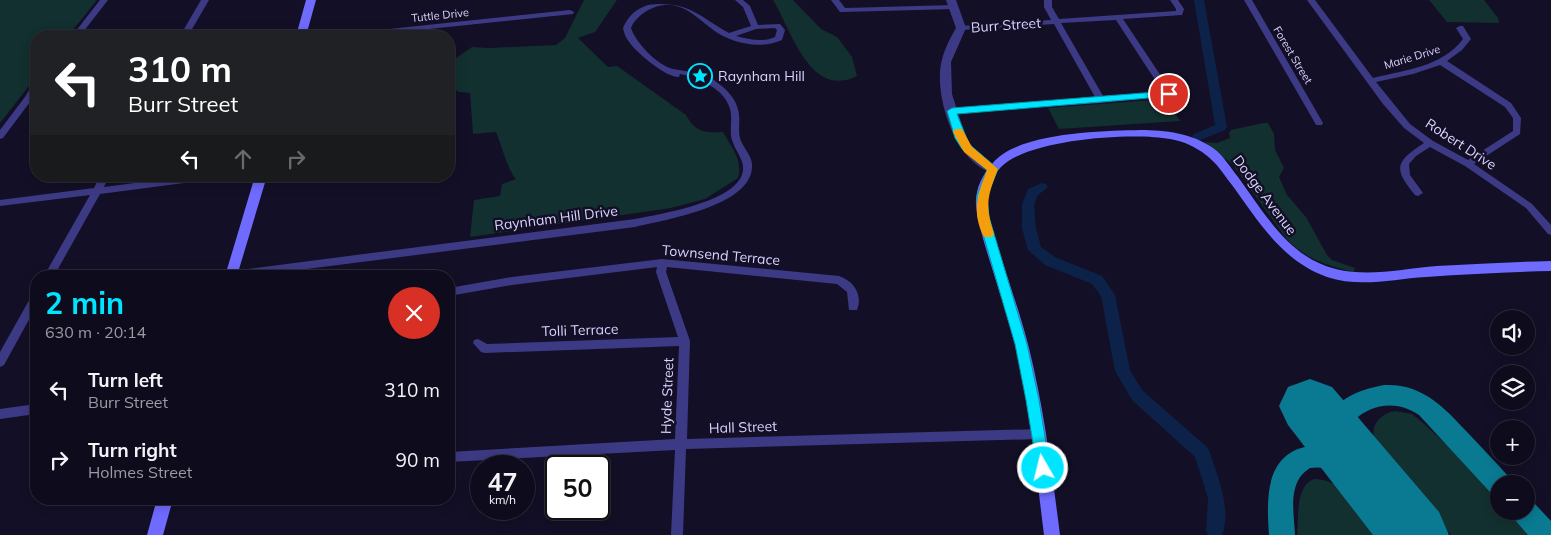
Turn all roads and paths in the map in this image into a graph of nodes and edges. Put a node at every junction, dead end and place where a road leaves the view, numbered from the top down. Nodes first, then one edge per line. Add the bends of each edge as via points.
1 (104, 0) edge
2 (205, 0) edge
3 (311, 0) edge
4 (739, 0) edge
5 (835, 0) edge
6 (1048, 0) edge
7 (1174, 0) edge
8 (1248, 0) edge
9 (1311, 0) edge
10 (952, 3) edge
11 (570, 12) dead end
12 (1119, 18) junction
13 (1056, 22) junction
14 (755, 27) junction
15 (961, 28) junction
16 (1460, 28) dead end
17 (81, 30) edge
18 (188, 30) edge
19 (303, 30) edge
20 (399, 30) edge
21 (730, 36) junction
22 (1442, 62) junction
23 (1371, 81) junction
24 (30, 99) edge
25 (1100, 100) junction
26 (952, 111) junction
27 (1319, 123) dead end
28 (0, 136) edge
29 (1430, 143) junction
30 (1468, 164) junction
31 (993, 169) junction
32 (102, 182) edge
33 (168, 182) edge
34 (258, 182) edge
35 (97, 191) junction
36 (1418, 194) dead end
37 (0, 203) edge
38 (1551, 231) edge
39 (662, 262) junction
40 (1551, 266) edge
41 (52, 270) edge
42 (233, 270) edge
43 (277, 270) edge
44 (455, 291) edge
45 (853, 307) dead end
46 (30, 309) edge
47 (685, 341) junction
48 (478, 343) dead end
49 (0, 362) edge
50 (30, 409) edge
51 (0, 414) edge
52 (1039, 434) junction
53 (680, 444) junction
54 (455, 457) edge
55 (164, 505) edge
56 (155, 535) edge
57 (677, 535) edge
58 (1052, 535) edge

1 - 17 street
2 - 18 street
3 - 19 main road
4 - 14 street via 746,6
5 - 10 street via 844,10
6 - 13 street, Burr Street via 1048,8
7 - 12 street via 1180,11 1176,14
8 - 27 street, Forest Street
9 - 23 street, Robert Drive
10 - 15 street
11 - 20 street, Tuttle Drive
12 - 13 street
12 - 25 street via 1169,94
13 - 15 street, Burr Street
13 - 25 street
14 - 21 street, Raynham Hill Drive
14 - 21 street, Raynham Hill Drive via 777,26 781,35 767,43
15 - 26 street, Burr Street via 950,46 944,70
16 - 22 street, Marie Drive via 1467,39 1462,48
21 - 43 street, Raynham Hill Drive via 678,3 659,4 638,13 628,24 631,39 658,65 685,77 712,82 733,104 737,118 735,138 748,165 747,173 741,185 720,199 635,223
22 - 23 street, Marie Drive
22 - 30 street via 1508,105 1517,118 1517,132
23 - 29 street, Robert Drive via 1407,126
24 - 28 street
25 - 26 street
26 - 31 street, Burr Street via 965,146
29 - 30 street, Robert Drive
29 - 36 street via 1406,158 1403,169
30 - 38 street, Robert Drive via 1529,206
31 - 40 main road, Dodge Avenue via 1014,152 1041,142 1162,133 1191,141 1212,153 1283,245 1299,258 1327,272 1362,278
31 - 52 main road via 982,196 983,217 1021,344
32 - 35 street
33 - 35 street
34 - 42 main road
35 - 37 street
35 - 41 street
39 - 44 street, Townsend Terrace
39 - 45 street, Townsend Terrace via 839,280 852,291
39 - 47 street, Hyde Street via 661,272
46 - 49 street
47 - 48 street, Tolli Terrace via 485,349
47 - 53 street, Hyde Street
50 - 51 street
52 - 53 street, Hall Street
52 - 58 main road
53 - 54 street, Hall Street
53 - 57 street, Hyde Street
55 - 56 main road

